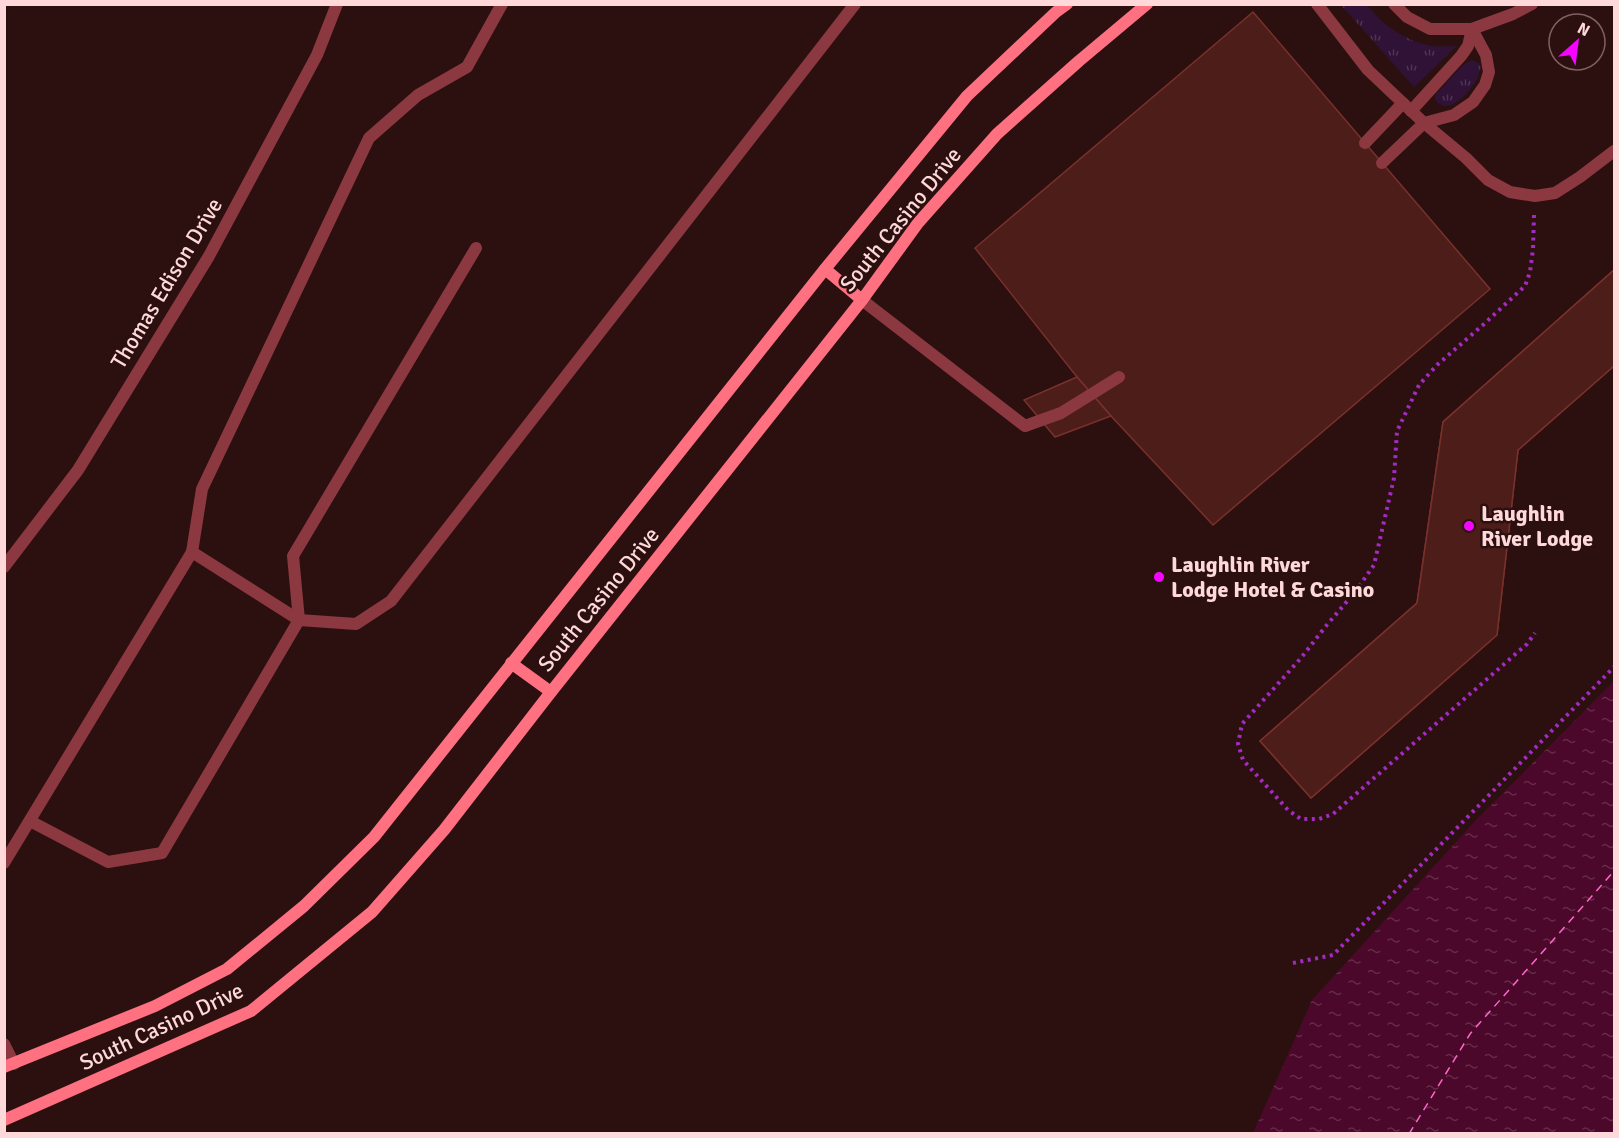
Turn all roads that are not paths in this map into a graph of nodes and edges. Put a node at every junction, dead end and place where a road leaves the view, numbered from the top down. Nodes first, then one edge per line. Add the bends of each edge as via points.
1 (337, 4) edge
2 (502, 4) edge
3 (855, 4) edge
4 (1067, 4) edge
5 (1147, 4) edge
6 (1317, 4) edge
7 (1394, 4) edge
8 (1532, 4) edge
9 (1472, 28) junction
10 (1407, 107) junction
11 (1424, 123) junction
12 (1365, 143) dead end
13 (1614, 151) edge
14 (1382, 163) dead end
15 (476, 248) dead end
16 (825, 269) junction
17 (862, 300) junction
18 (1119, 377) dead end
19 (192, 552) junction
20 (4, 567) edge
21 (299, 620) junction
22 (511, 663) junction
23 (551, 692) junction
24 (30, 821) junction
25 (4, 863) edge
26 (4, 1044) edge
27 (9, 1066) edge
28 (4, 1120) edge

1 - 20 street, Thomas Edison Drive via 317,55 209,256 78,470
2 - 19 street via 467,67 418,95 369,138 202,489
3 - 21 street via 391,601 356,624
4 - 16 main road, South Casino Drive via 967,96
5 - 17 main road, South Casino Drive via 997,134 918,223
6 - 10 street via 1368,70
7 - 9 street via 1407,17 1430,29
8 - 9 street
9 - 10 street via 1461,56
9 - 11 street via 1486,55 1489,72 1485,85 1473,102 1454,115
10 - 11 street
10 - 12 street
11 - 13 street via 1488,180 1510,192 1535,196 1555,193
11 - 14 street
15 - 21 street via 293,556
16 - 17 main road
16 - 22 main road, South Casino Drive
17 - 18 street via 1025,426 1061,413
17 - 23 main road, South Casino Drive
19 - 21 street
19 - 24 street
21 - 24 street via 162,853 108,862
22 - 23 main road
22 - 27 main road, South Casino Drive via 374,837 304,906 227,969 155,1006
23 - 28 main road, South Casino Drive via 444,830 372,912 250,1011
24 - 25 street
26 - 27 street

